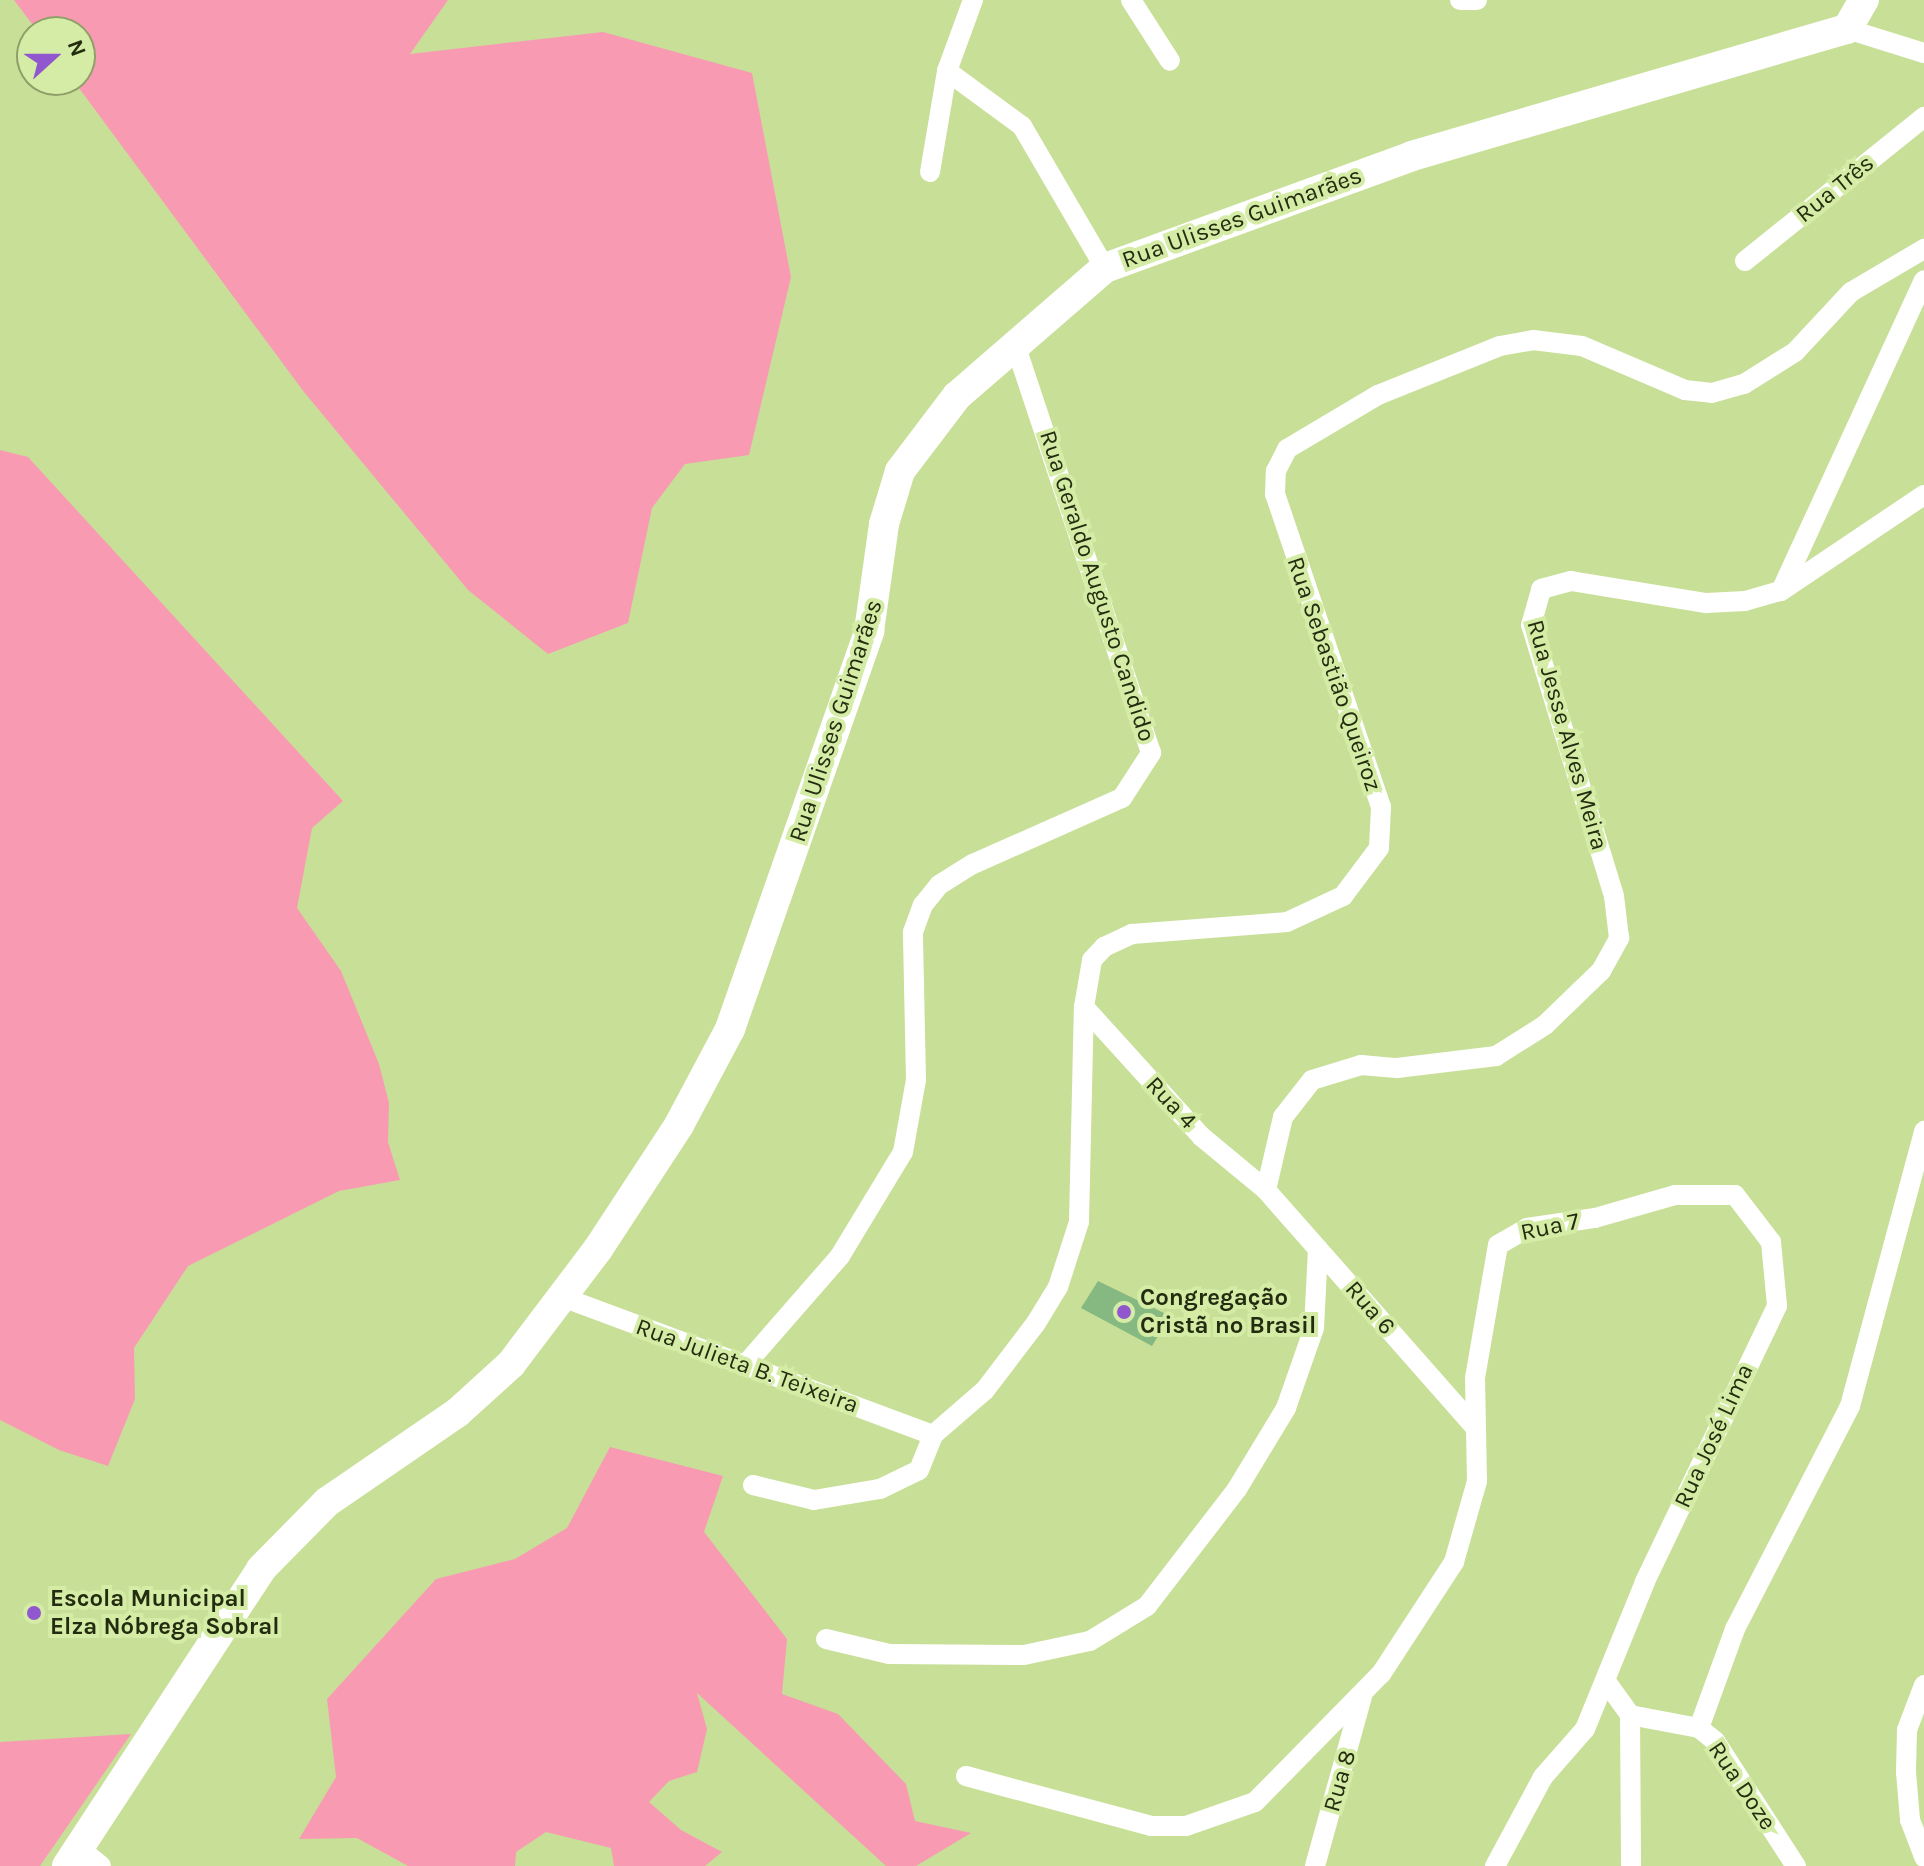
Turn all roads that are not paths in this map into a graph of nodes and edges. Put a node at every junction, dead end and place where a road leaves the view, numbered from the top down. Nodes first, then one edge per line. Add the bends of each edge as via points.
1 (973, 0) edge
2 (1131, 0) edge
3 (1460, 0) edge
4 (1477, 0) edge
5 (1864, 0) edge
6 (1847, 29) junction
7 (1924, 53) edge
8 (1170, 61) dead end
9 (947, 71) junction
10 (1924, 117) edge
11 (930, 172) dead end
12 (1924, 249) edge
13 (1745, 261) dead end
14 (1105, 268) junction
15 (1924, 280) edge
16 (1015, 344) junction
17 (1924, 495) edge
18 (1781, 591) junction
19 (1084, 1007) junction
20 (1924, 1131) edge
21 (1266, 1190) junction
22 (1735, 1195) joint
23 (1318, 1249) junction
24 (562, 1297) junction
25 (745, 1365) junction
26 (1474, 1426) junction
27 (933, 1435) junction
28 (753, 1485) dead end
29 (826, 1639) dead end
30 (1607, 1683) junction
31 (1924, 1685) edge
32 (1362, 1695) junction
33 (1630, 1715) junction
34 (1699, 1728) junction
35 (966, 1776) dead end
36 (1924, 1857) edge
37 (82, 1860) edge
38 (1315, 1866) edge
39 (1495, 1866) edge
40 (1631, 1866) edge
41 (1796, 1866) edge

1 - 9 street
2 - 8 street
3 - 4 street
5 - 6 main road
6 - 7 street
6 - 14 main road, Rua Ulisses Guimarães via 1412,156
9 - 11 street
9 - 14 street via 1022,126
10 - 13 street, Rua Três
12 - 19 street, Rua Sebastião Queiroz via 1851,292 1795,352 1744,384 1712,393 1685,390 1582,346 1533,340 1500,346 1378,395 1287,449 1276,471 1275,494 1381,807 1379,848 1343,896 1287,922 1132,934 1104,947 1092,960
14 - 16 main road, Rua Ulisses Guimarães
15 - 18 street
16 - 24 main road, Rua Ulisses Guimarães via 957,396 900,471 884,524 869,631 730,1029 679,1125
16 - 25 street, Rua Geraldo Augusto Candido via 1151,753 1122,798 973,864 939,885 923,905 913,932 916,1080 903,1152 840,1256
17 - 18 street
18 - 21 street, Rua Jesse Alves Meira via 1706,603 1571,581 1541,589 1531,625 1614,896 1619,938 1601,971 1545,1025 1496,1056 1397,1068 1361,1065 1312,1080 1283,1117
19 - 21 street, Rua 4 via 1202,1137
19 - 27 street, Rua Sebastião Queiroz via 1080,1208 1065,1268 1036,1323 985,1390
20 - 34 street via 1850,1406 1735,1629
21 - 23 street, Rua 6
22 - 26 street, Rua 7 via 1675,1195 1595,1218 1527,1228 1498,1245 1475,1378
22 - 30 street, Rua José Lima via 1771,1242 1777,1306 1645,1582
23 - 26 street, Rua 6
23 - 29 street via 1314,1328 1286,1408 1237,1489 1147,1606 1090,1641 1024,1655 889,1654
24 - 25 street, Rua Julieta B. Teixeira
24 - 37 main road, Rua Ulisses Guimarães via 491,1385 327,1502 261,1569
25 - 27 street, Rua Julieta B. Teixeira
26 - 32 street via 1477,1481 1454,1562 1408,1640
27 - 28 street, Rua Sebastião Queiroz via 919,1470 880,1489 814,1500
30 - 33 street
30 - 39 street, Rua José Lima via 1585,1729 1516,1819
31 - 36 street via 1907,1730 1906,1772 1910,1820
32 - 35 street via 1255,1802 1186,1826 1120,1823
32 - 38 street, Rua 8
33 - 34 street, Rua Doze
33 - 40 street
34 - 41 street, Rua Doze via 1726,1756

